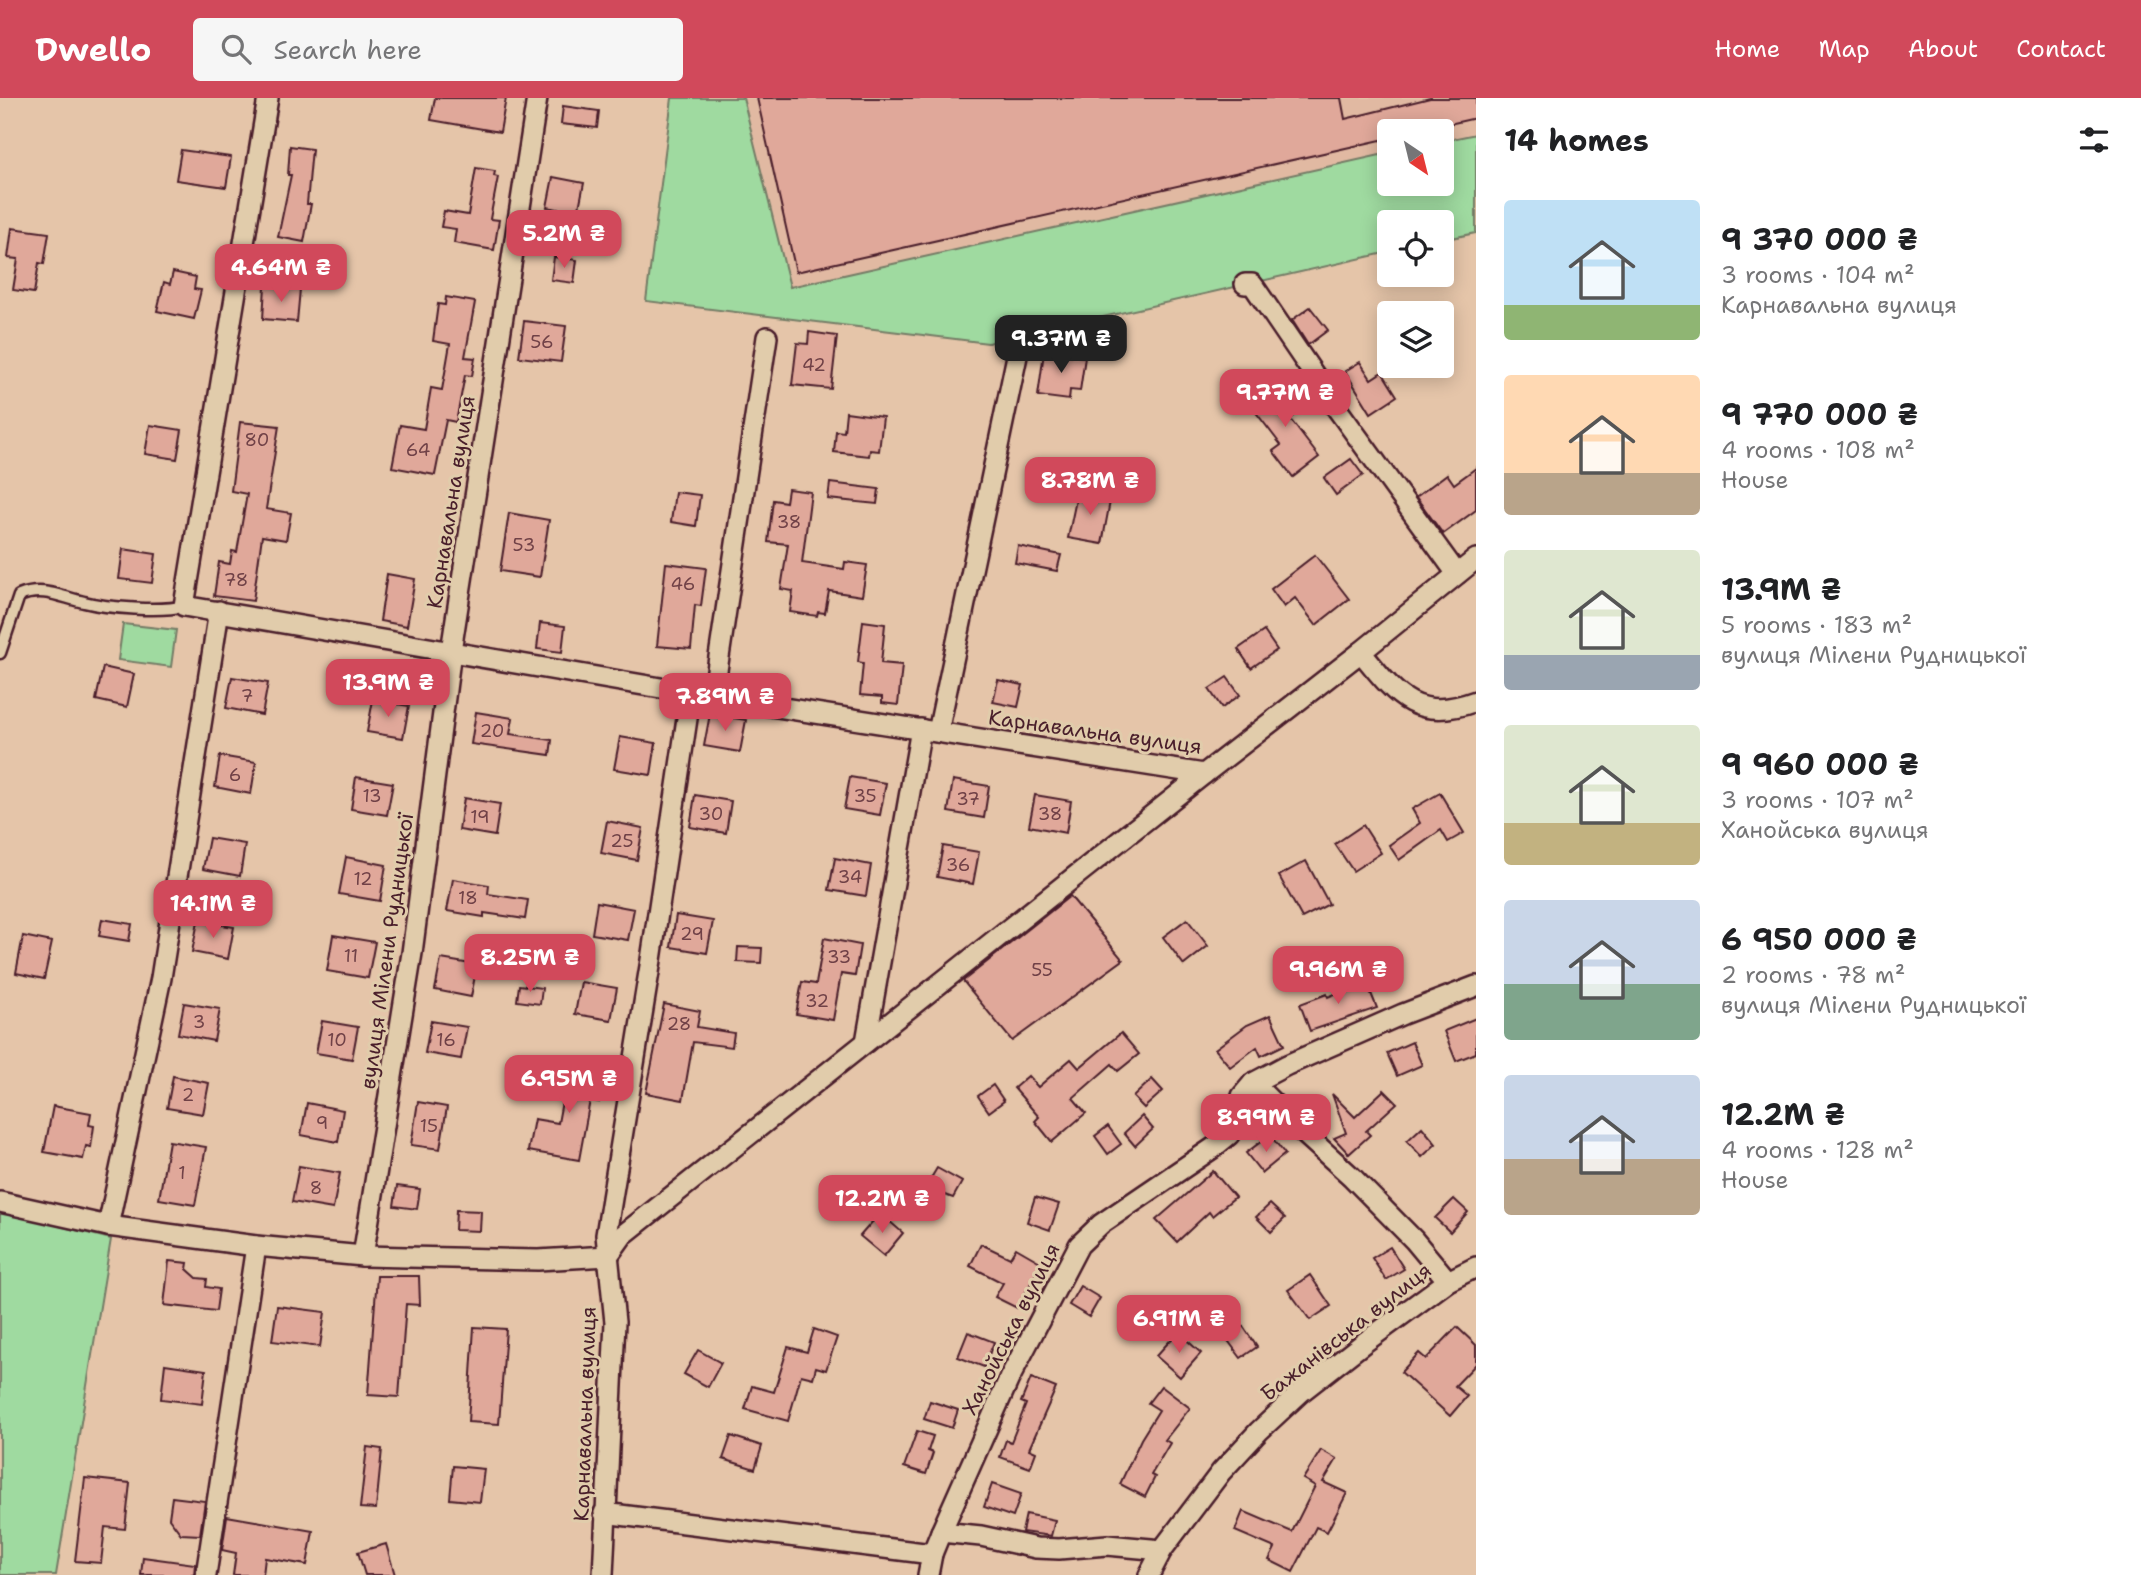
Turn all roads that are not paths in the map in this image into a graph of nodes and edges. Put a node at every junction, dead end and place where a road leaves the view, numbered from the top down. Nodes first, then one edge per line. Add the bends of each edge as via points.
1 (268, 98) edge
2 (537, 98) edge
3 (1245, 285) dead end
4 (767, 337) dead end
5 (1017, 356) dead end
6 (1476, 559) edge
7 (1457, 574) junction
8 (184, 606) junction
9 (219, 611) junction
10 (451, 651) junction
11 (1361, 652) junction
12 (0, 653) edge
13 (691, 692) junction
14 (713, 696) junction
15 (1476, 701) edge
16 (929, 731) junction
17 (1204, 774) junction
18 (1476, 986) edge
19 (866, 1042) junction
20 (1253, 1083) junction
21 (0, 1202) edge
22 (107, 1226) junction
23 (256, 1246) junction
24 (363, 1256) junction
25 (608, 1256) junction
26 (1476, 1267) edge
27 (1448, 1281) junction
28 (604, 1513) junction
29 (941, 1532) junction
30 (1162, 1550) junction
31 (932, 1555) junction
32 (206, 1575) edge
33 (603, 1575) edge
34 (928, 1575) edge
35 (1149, 1575) edge

1 - 8 street
2 - 10 street, Карнавальна вулиця
3 - 7 street via 1255,288
4 - 14 street
5 - 16 street
6 - 7 street, Карнавальна вулиця
7 - 11 street, Карнавальна вулиця
8 - 9 street
8 - 12 lane via 160,610 84,603 58,593 29,591 19,596
9 - 10 street
9 - 22 street via 161,978
10 - 13 street, Карнавальна вулиця
10 - 24 street, вулиця Мілени Рудницької via 412,953
11 - 15 street via 1399,697 1408,701 1438,708
11 - 17 street, Карнавальна вулиця
13 - 14 street, Карнавальна вулиця
13 - 25 street via 607,1217
14 - 16 street, Карнавальна вулиця
16 - 17 street, Карнавальна вулиця
16 - 19 street
17 - 19 street
18 - 20 street
19 - 25 street via 623,1236
20 - 27 street via 1352,1177
20 - 29 street, Ханойська вулиця via 1242,1096 1229,1135 1101,1223 1079,1245 1009,1379
21 - 22 street
22 - 23 street
23 - 24 street
23 - 32 street
24 - 25 street via 538,1261
25 - 28 street, Карнавальна вулиця via 615,1322
26 - 27 street, Бажанівська вулиця
27 - 30 street, Бажанівська вулиця via 1301,1392 1259,1431 1221,1472
28 - 31 street
28 - 33 street, Карнавальна вулиця
29 - 30 street via 1036,1548 1107,1545
29 - 31 street, Ханойська вулиця
30 - 35 street, Бажанівська вулиця
31 - 34 street, Ханойська вулиця

